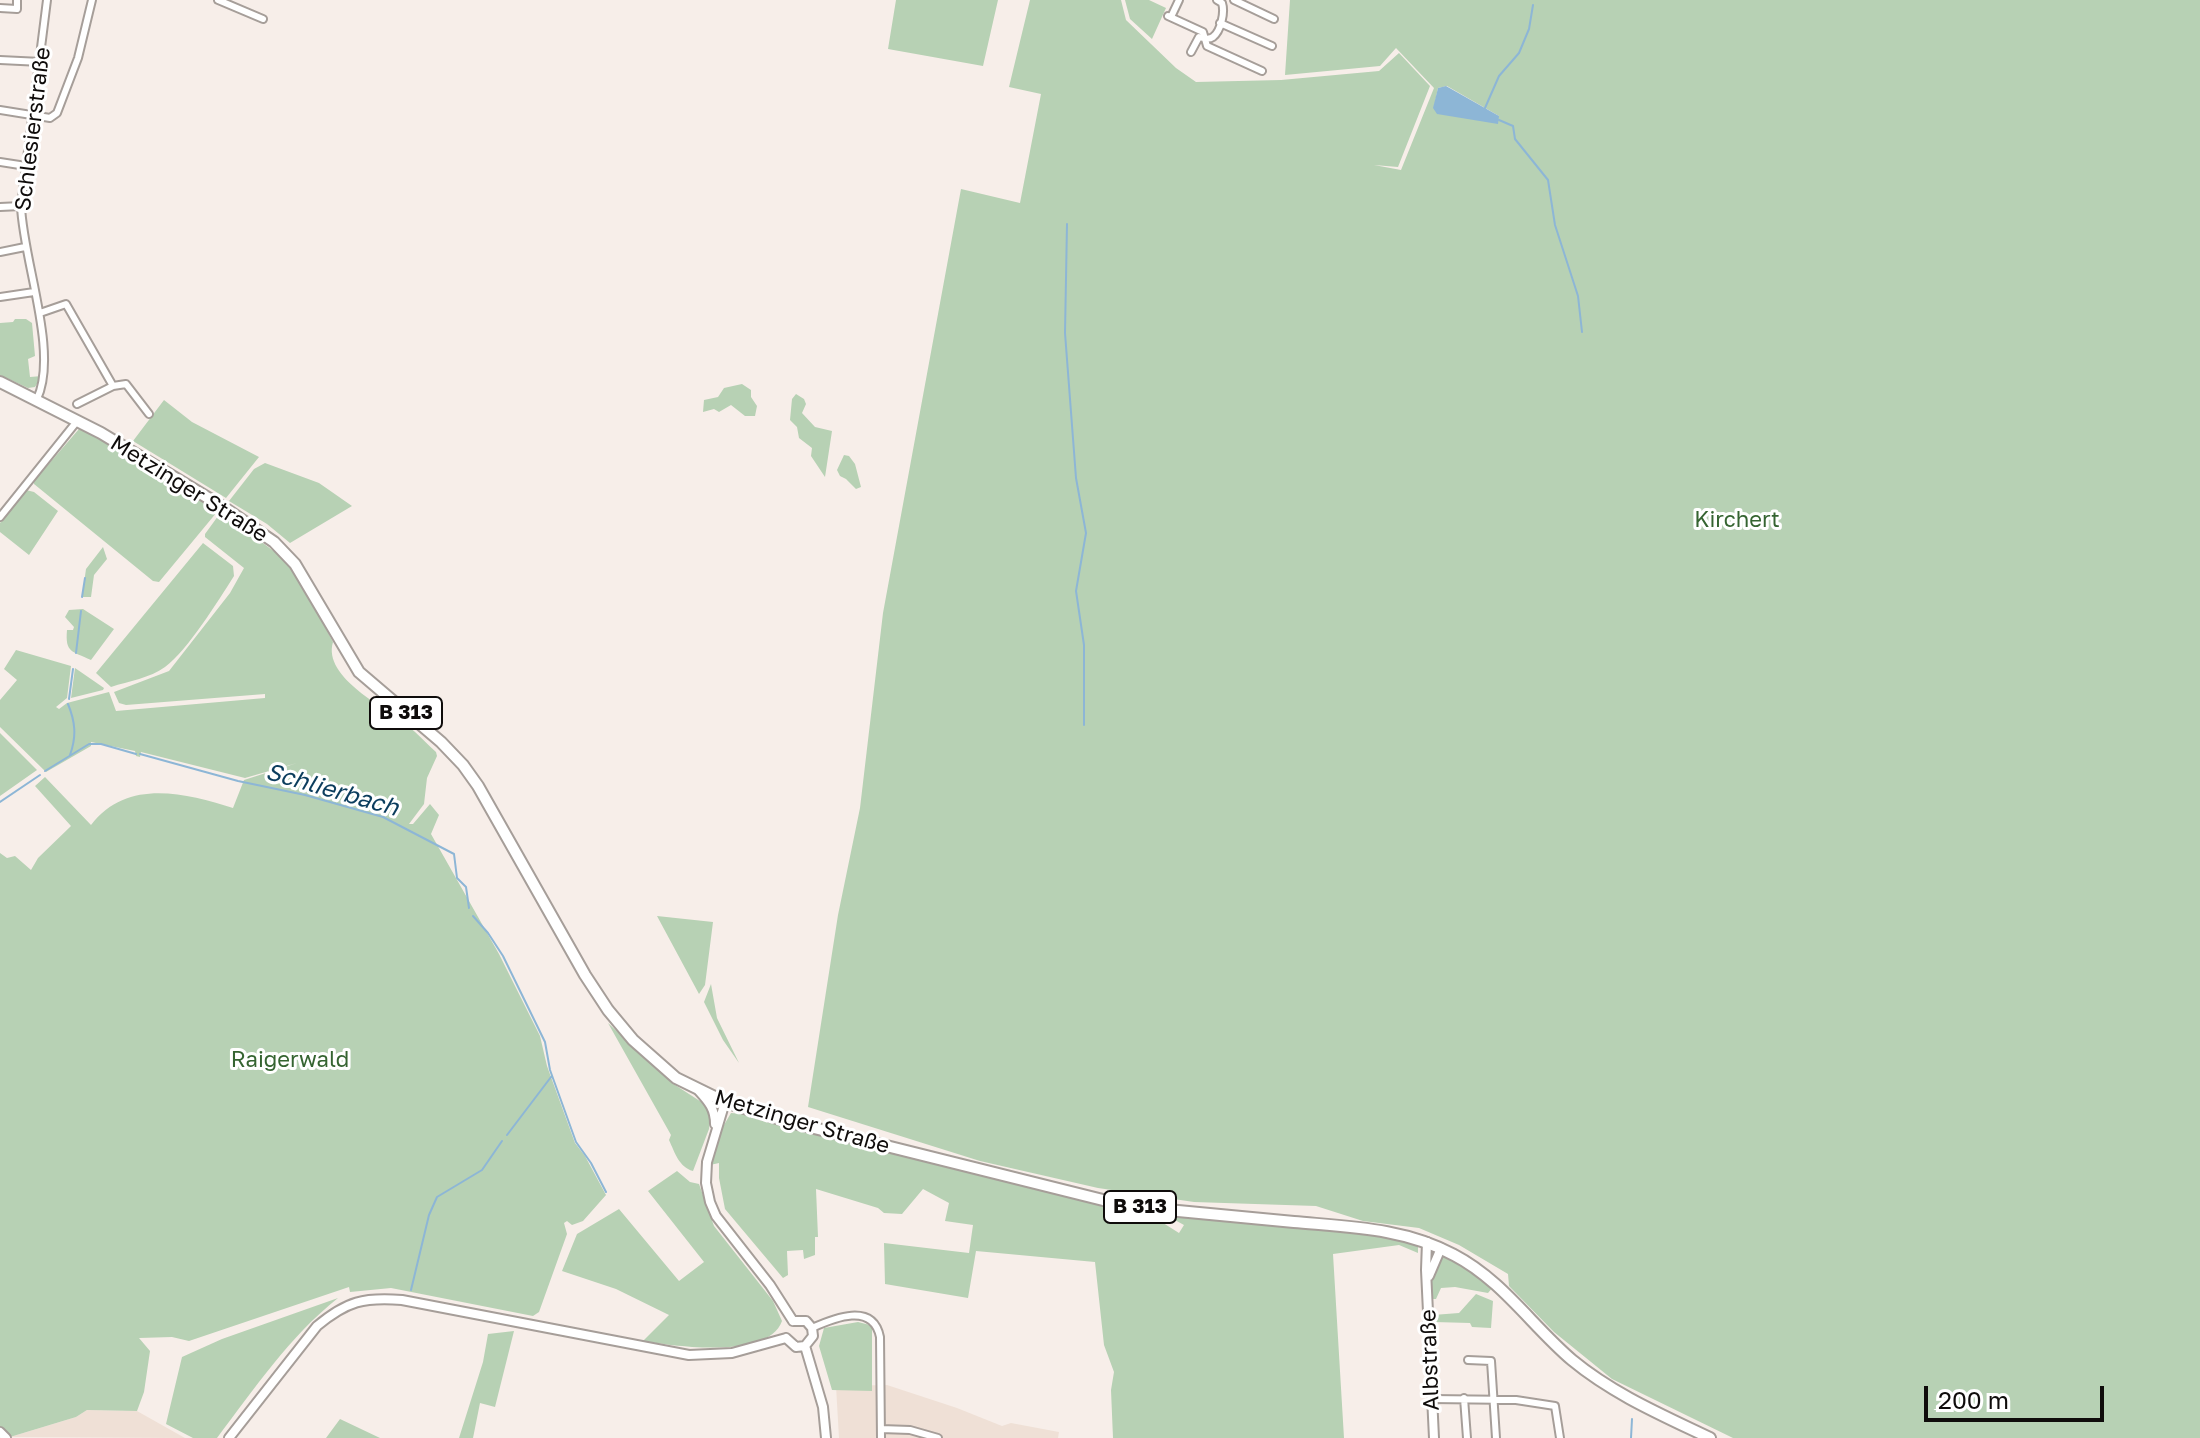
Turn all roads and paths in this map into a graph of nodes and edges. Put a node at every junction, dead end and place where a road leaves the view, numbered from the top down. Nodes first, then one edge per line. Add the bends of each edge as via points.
1 (17, 0) edge
2 (47, 0) edge
3 (92, 0) edge
4 (218, 0) edge
5 (1179, 0) edge
6 (1218, 0) edge
7 (1236, 1) edge
8 (0, 8) edge
9 (263, 19) dead end
10 (1274, 19) dead end
11 (1220, 23) junction
12 (1204, 38) junction
13 (1272, 46) dead end
14 (1191, 52) dead end
15 (0, 60) edge
16 (41, 62) junction
17 (1262, 71) dead end
18 (0, 110) edge
19 (34, 113) junction
20 (0, 162) edge
21 (26, 166) junction
22 (21, 206) junction
23 (0, 207) edge
24 (25, 247) junction
25 (0, 252) edge
26 (34, 292) junction
27 (0, 297) edge
28 (40, 313) junction
29 (0, 382) edge
30 (113, 386) junction
31 (37, 399) junction
32 (77, 404) dead end
33 (149, 414) dead end
34 (78, 420) junction
35 (0, 517) edge
36 (699, 1091) junction
37 (725, 1102) junction
38 (715, 1133) junction
39 (1427, 1242) junction
40 (1441, 1248) junction
41 (1427, 1281) junction
42 (793, 1321) junction
43 (812, 1328) junction
44 (786, 1338) junction
45 (805, 1346) junction
46 (1468, 1360) dead end
47 (1464, 1398) junction
48 (1431, 1399) junction
49 (1491, 1399) junction
50 (881, 1429) junction
51 (0, 1432) edge
52 (6, 1438) edge
53 (229, 1438) edge
54 (826, 1438) edge
55 (881, 1438) edge
56 (938, 1438) edge
57 (1434, 1438) edge
58 (1467, 1438) edge
59 (1496, 1438) edge
60 (1560, 1438) edge
61 (1710, 1438) edge

1 - 8 street via 17,9
2 - 16 street, Schlesierstraße
3 - 19 street via 61,106 50,118
4 - 9 street
5 - 12 street via 1169,17 1203,32
6 - 11 street via 1225,9
7 - 10 street
11 - 12 street via 1214,36
11 - 13 street
12 - 14 street via 1199,37
12 - 17 street via 1206,45
15 - 16 street
16 - 19 street, Schlesierstraße
18 - 19 street
19 - 21 street, Schlesierstraße
20 - 21 street
21 - 22 street, Schlesierstraße
22 - 23 street
22 - 24 street, Schlesierstraße
24 - 25 street
24 - 26 street, Schlesierstraße
26 - 27 street
26 - 28 street, Schlesierstraße
28 - 30 street via 66,304
28 - 31 street, Schlesierstraße via 44,378
29 - 31 main road, Metzinger Straße / B 313
30 - 32 street
30 - 33 street via 126,384
31 - 34 main road, Metzinger Straße / B 313
34 - 35 street
34 - 36 main road, Metzinger Straße / B 313 via 223,507 284,551 359,672 441,742 478,786 619,1025 676,1078
36 - 37 main road, Metzinger Straße / B 313
36 - 38 street via 715,1113
37 - 38 street
37 - 39 main road, Metzinger Straße / B 313 via 857,1140 1136,1207 1396,1233
38 - 42 street via 707,1162 710,1202
39 - 40 main road, Metzinger Straße / B 313
39 - 41 street, Albstraße
40 - 41 street, Albstraße
40 - 61 main road, Metzinger Straße / B 313 via 1485,1274 1587,1371
41 - 48 street, Albstraße
42 - 43 street via 802,1320
42 - 44 street
43 - 45 street
43 - 50 street via 858,1315 878,1327
44 - 45 street via 796,1347
44 - 53 street via 732,1353 689,1355 402,1300 361,1300 317,1326
45 - 54 street
46 - 49 street via 1491,1361
47 - 48 street
47 - 49 street
47 - 58 street
48 - 57 street, Albstraße
49 - 59 street
49 - 60 street via 1555,1406
50 - 55 street
50 - 56 street
51 - 52 street

